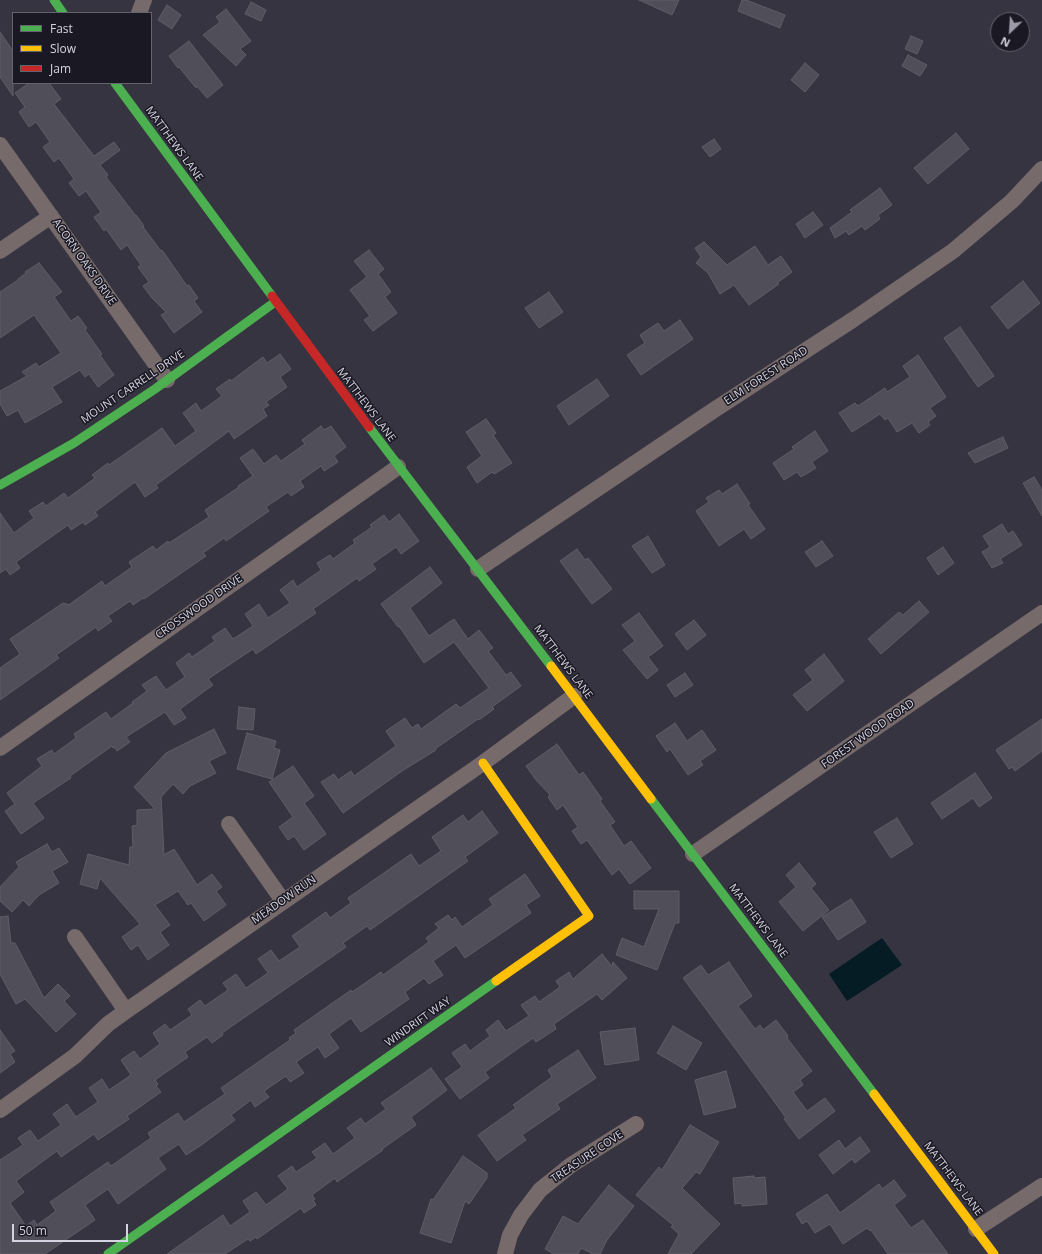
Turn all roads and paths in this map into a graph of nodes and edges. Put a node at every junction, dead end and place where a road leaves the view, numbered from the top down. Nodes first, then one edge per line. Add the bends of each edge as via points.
1 (54, 0) edge
2 (144, 0) edge
3 (62, 12) edge
4 (139, 12) edge
5 (116, 84) edge
6 (0, 145) edge
7 (1042, 169) edge
8 (51, 216) junction
9 (0, 251) edge
10 (275, 302) junction
11 (167, 380) junction
12 (398, 466) junction
13 (0, 485) edge
14 (478, 569) junction
15 (1042, 613) edge
16 (574, 696) junction
17 (0, 748) edge
18 (483, 763) junction
19 (229, 824) dead end
20 (693, 854) junction
21 (283, 901) junction
22 (75, 937) dead end
23 (126, 1011) junction
24 (0, 1110) edge
25 (636, 1124) dead end
26 (1042, 1186) edge
27 (976, 1229) junction
28 (108, 1254) edge
29 (505, 1254) edge
30 (994, 1254) edge

1 - 3 street
2 - 4 street
5 - 10 street, MATTHEWS LANE
6 - 8 street, ACORN OAKS DRIVE
7 - 14 street, ELM FOREST ROAD via 1012,201 953,251
8 - 9 street
8 - 11 street, ACORN OAKS DRIVE
10 - 11 street, MOUNT CARRELL DRIVE
10 - 12 street, MATTHEWS LANE
11 - 13 street, MOUNT CARRELL DRIVE via 74,442
12 - 14 street, MATTHEWS LANE
12 - 17 street, CROSSWOOD DRIVE
14 - 16 street, MATTHEWS LANE
15 - 20 street, FOREST WOOD ROAD
16 - 18 street, MEADOW RUN
16 - 20 street, MATTHEWS LANE
18 - 21 street, MEADOW RUN
18 - 28 street, WINDRIFT WAY via 589,916
19 - 21 street
20 - 27 street, MATTHEWS LANE
21 - 23 street, MEADOW RUN
22 - 23 street
23 - 24 street, MEADOW RUN via 108,1024 70,1060
25 - 29 street, TREASURE COVE via 571,1165 540,1190 510,1235
26 - 27 street
27 - 30 street, MATTHEWS LANE

